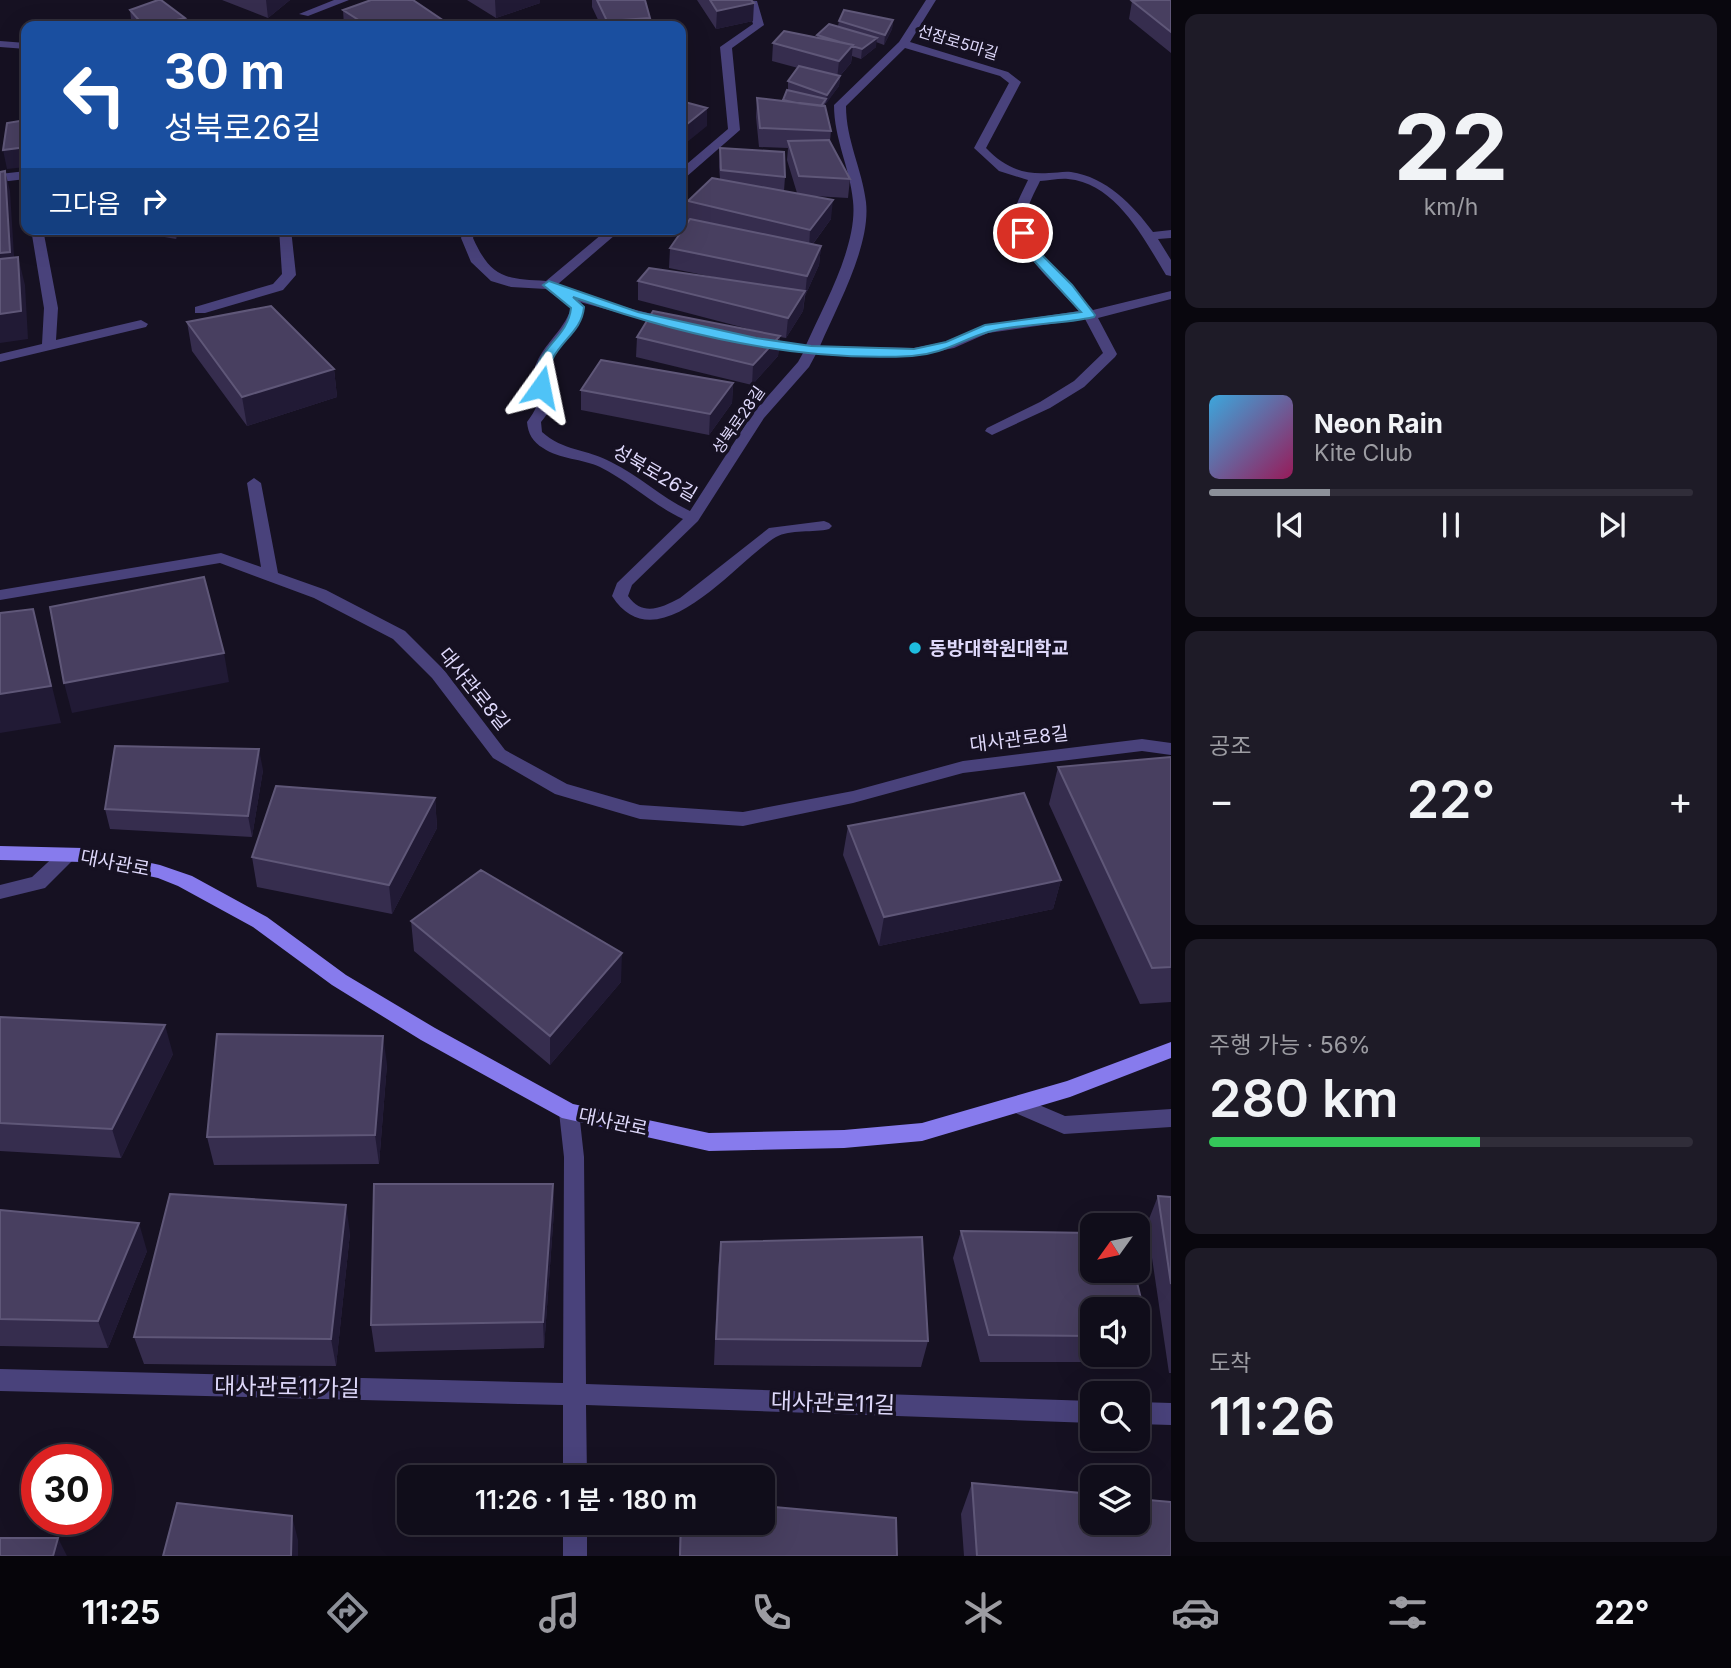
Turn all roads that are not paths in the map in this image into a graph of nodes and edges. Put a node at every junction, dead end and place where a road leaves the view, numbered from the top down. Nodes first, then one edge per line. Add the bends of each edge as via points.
1 (344, 0) edge
2 (748, 0) edge
3 (931, 0) edge
4 (304, 14) dead end
5 (903, 44) junction
6 (1, 45) edge
7 (21, 47) edge
8 (686, 171) edge
9 (21, 176) edge
10 (1036, 177) junction
11 (0, 178) edge
12 (1171, 234) edge
13 (38, 235) edge
14 (286, 235) edge
15 (468, 235) edge
16 (609, 235) edge
17 (1150, 236) junction
18 (1171, 272) edge
19 (549, 285) junction
20 (1171, 295) edge
21 (200, 310) dead end
22 (1089, 315) junction
23 (141, 324) dead end
24 (688, 327) edge
25 (746, 340) edge
26 (49, 347) junction
27 (811, 350) junction
28 (0, 358) edge
29 (992, 431) dead end
30 (254, 483) dead end
31 (693, 518) junction
32 (824, 526) dead end
33 (271, 577) junction
34 (0, 595) edge
35 (1171, 749) edge
36 (0, 853) edge
37 (67, 855) junction
38 (0, 892) edge
39 (1171, 1050) edge
40 (1018, 1105) junction
41 (569, 1112) junction
42 (1171, 1118) edge
43 (0, 1380) edge
44 (575, 1394) junction
45 (1080, 1412) edge
46 (1150, 1413) edge
47 (1171, 1414) edge
48 (575, 1465) edge
49 (575, 1535) edge
50 (575, 1556) edge

1 - 4 street
2 - 8 street via 759,25 726,47 734,130
3 - 5 street, 성북로28길
5 - 10 street, 선잠로5마길 via 1004,74 1015,82 980,148 995,166
5 - 27 street, 성북로28길 via 840,104 839,128 860,205 853,249
6 - 7 street
9 - 11 street
10 - 17 street, 선잠로5마길 via 1070,175 1098,184
10 - 22 street via 1020,217 1023,233 1039,259
12 - 17 street
13 - 26 street via 51,309
14 - 21 street via 289,275 278,287
15 - 19 street via 470,248 496,278
16 - 19 street
17 - 18 street, 선잠로5마길
19 - 24 street via 599,305
19 - 31 street, 성북로26길 via 578,307 576,321 548,355 540,374 547,398 534,422 535,433 549,446 603,463 636,481 665,505
20 - 22 street
22 - 27 street via 985,329 949,345 914,352
22 - 29 street via 1110,354 1079,384
23 - 26 street
25 - 27 street
26 - 28 street
27 - 31 street, 성북로28길 via 758,416
30 - 33 street
31 - 32 street, 성북로28길 via 625,583 620,596 629,609 647,615 668,611 686,603 774,531
33 - 34 street, 대사관로8길 via 221,558
33 - 35 street, 대사관로8길 via 320,594 399,635 438,674 499,754 561,789 640,812 743,819 853,797 963,767 1142,745
36 - 37 main road, 대사관로
37 - 38 street, 대사관로 via 38,883
37 - 41 main road, 대사관로 via 185,881 260,922 340,980 428,1034
39 - 40 main road, 대사관로
40 - 41 main road, 대사관로 via 922,1132 709,1142
40 - 42 street via 1064,1125
41 - 44 street via 574,1157
43 - 44 street, 대사관로11가길
44 - 45 street, 대사관로11길
44 - 48 street
46 - 47 street
49 - 50 street

